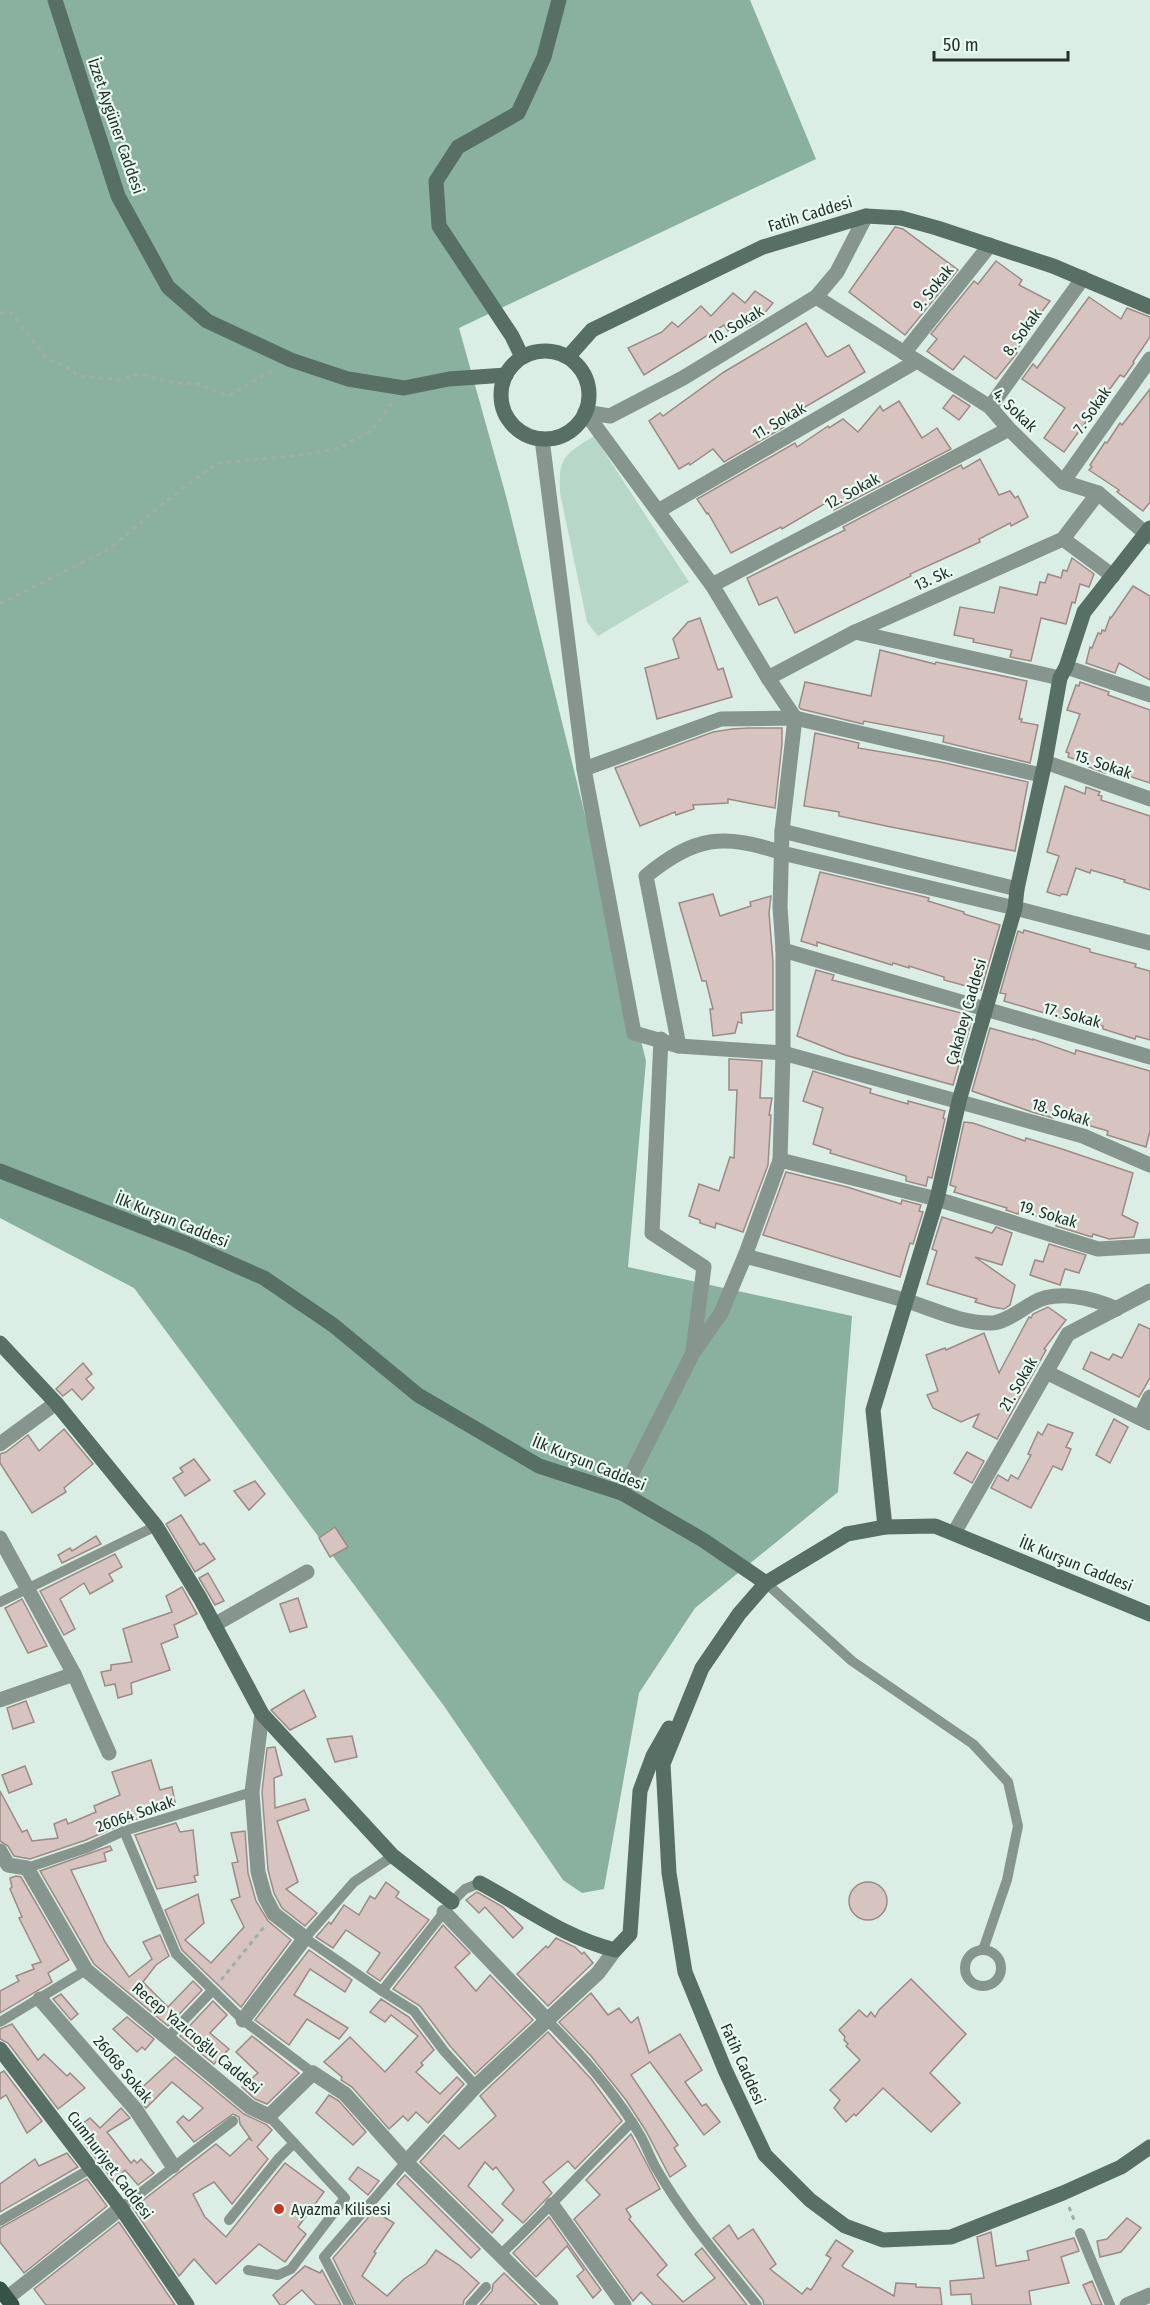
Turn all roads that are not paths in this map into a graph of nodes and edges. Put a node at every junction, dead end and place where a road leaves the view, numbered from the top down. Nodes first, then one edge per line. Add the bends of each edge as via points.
1 (55, 0) edge
2 (558, 0) edge
3 (866, 216) junction
4 (990, 245) junction
5 (1083, 278) junction
6 (816, 297) junction
7 (1150, 307) edge
8 (522, 357) junction
9 (568, 357) junction
10 (911, 357) junction
11 (1150, 359) edge
12 (506, 375) junction
13 (990, 407) junction
14 (585, 412) junction
15 (1009, 429) junction
16 (542, 439) junction
17 (1063, 482) junction
18 (1098, 493) junction
19 (658, 511) junction
20 (1149, 533) edge
21 (1063, 539) junction
22 (1113, 576) junction
23 (712, 585) junction
24 (855, 632) junction
25 (1063, 673) junction
26 (768, 678) junction
27 (1150, 695) edge
28 (795, 718) junction
29 (584, 769) junction
30 (1043, 769) junction
31 (1150, 799) edge
32 (782, 831) junction
33 (782, 853) junction
34 (1017, 889) junction
35 (1015, 908) junction
36 (1150, 943) edge
37 (783, 950) junction
38 (984, 1010) junction
39 (661, 1039) junction
40 (679, 1046) junction
41 (783, 1053) junction
42 (1150, 1057) edge
43 (959, 1101) junction
44 (780, 1160) junction
45 (1150, 1165) edge
46 (0, 1171) edge
47 (937, 1199) junction
48 (1150, 1246) edge
49 (745, 1256) junction
50 (1150, 1291) edge
51 (906, 1300) junction
52 (1117, 1309) junction
53 (0, 1343) edge
54 (693, 1353) junction
55 (1046, 1372) junction
56 (1150, 1396) edge
57 (56, 1403) junction
58 (1145, 1421) edge
59 (0, 1444) edge
60 (622, 1493) junction
61 (156, 1526) junction
62 (885, 1527) junction
63 (954, 1533) junction
64 (1, 1541) edge
65 (307, 1572) dead end
66 (766, 1583) junction
67 (28, 1587) junction
68 (0, 1602) edge
69 (1150, 1613) edge
70 (214, 1625) junction
71 (702, 1668) junction
72 (74, 1674) junction
73 (0, 1700) edge
74 (262, 1714) junction
75 (109, 1753) dead end
76 (252, 1792) junction
77 (124, 1831) junction
78 (0, 1851) edge
79 (393, 1856) junction
80 (4, 1868) edge
81 (27, 1868) junction
82 (480, 1883) joint
83 (448, 1907) junction
84 (304, 1938) junction
85 (615, 1950) junction
86 (983, 1950) dead end
87 (86, 1970) junction
88 (382, 1991) junction
89 (210, 1992) junction
90 (40, 1999) junction
91 (243, 2020) junction
92 (548, 2021) junction
93 (0, 2022) edge
94 (167, 2038) junction
95 (0, 2049) edge
96 (313, 2073) junction
97 (476, 2086) junction
98 (268, 2116) junction
99 (233, 2121) dead end
100 (632, 2122) junction
101 (294, 2143) junction
102 (1150, 2147) edge
103 (405, 2162) junction
104 (173, 2166) junction
105 (90, 2169) junction
106 (552, 2205) junction
107 (121, 2208) junction
108 (229, 2220) dead end
109 (0, 2221) edge
110 (1080, 2233) road end
111 (500, 2254) junction
112 (248, 2270) dead end
113 (486, 2287) dead end
114 (1150, 2295) edge
115 (6, 2297) edge
116 (187, 2305) edge
117 (349, 2305) edge
118 (470, 2305) edge
119 (551, 2305) edge
120 (624, 2305) edge
121 (757, 2305) edge
122 (1110, 2305) edge
123 (1127, 2305) edge

1 - 12 street, İzzet Aygüner Caddesi via 118,196 168,287 207,321 291,360 348,379 404,388 448,379
2 - 8 street via 544,57 518,113 458,147 436,181 439,226
3 - 4 street, Fatih Caddesi via 901,218
3 - 6 street, 10. Sokak via 837,272
3 - 9 street, Fatih Caddesi via 763,247 592,330
4 - 5 street, Fatih Caddesi
4 - 10 street, 9. Sokak
5 - 7 street, Fatih Caddesi
5 - 13 street, 8. Sokak
6 - 10 street, 4. Sokak
6 - 14 street, 10. Sokak via 683,378 610,416
8 - 9 street via 545,351
8 - 12 street
9 - 14 street via 585,375 589,387
10 - 13 street, 4. Sokak
10 - 19 street, 11. Sokak
11 - 17 street, 7. Sokak
12 - 16 street via 502,403 507,417 516,428
13 - 15 street, 4. Sokak
14 - 16 street via 568,432
14 - 19 street
15 - 17 street, 4. Sokak
15 - 23 street, 12. Sokak
16 - 29 street
17 - 18 street, 4. Sokak
18 - 20 street, 4. Sokak
18 - 21 street, 13. Sk.
19 - 23 street
20 - 22 street, Çakabey Caddesi
21 - 22 street
21 - 24 street, 13. Sk.
22 - 25 street, Çakabey Caddesi via 1084,612
23 - 26 street
24 - 25 street
24 - 26 street, 13. Sk.
25 - 27 street
25 - 30 street, Çakabey Caddesi
26 - 28 street
28 - 29 street, 15. Sokak via 721,719
28 - 30 street, 15. Sokak
28 - 32 street
29 - 39 street, 18. Sokak via 634,1033
30 - 31 street, 15. Sokak
30 - 34 street, Çakabey Caddesi
32 - 33 street
32 - 34 street
33 - 35 street
33 - 37 street
33 - 40 street via 749,842 710,840 668,858 646,876
34 - 35 street, Çakabey Caddesi
35 - 36 street
35 - 38 street, Çakabey Caddesi
37 - 38 street, 17. Sokak
37 - 41 street
38 - 42 street, 17. Sokak
38 - 43 street, Çakabey Caddesi
39 - 40 street, 18. Sokak
39 - 54 street via 652,1233 704,1267
40 - 41 street, 18. Sokak
41 - 43 street, 18. Sokak
41 - 44 street
43 - 45 street, 18. Sokak via 1083,1136
43 - 47 street, Çakabey Caddesi
44 - 47 street, 19. Sokak
44 - 49 street
46 - 60 street, İlk Kurşun Caddesi via 264,1278 333,1325 418,1395 540,1466
47 - 48 street, 19. Sokak via 1098,1249
47 - 51 street, Çakabey Caddesi
49 - 51 street
49 - 54 street via 721,1313
50 - 52 street, 21. Sokak
51 - 52 street via 967,1320 992,1323 1046,1297 1092,1299
51 - 62 street, Çakabey Caddesi via 873,1410
52 - 55 street, 21. Sokak via 1068,1334
53 - 57 street
54 - 60 street
55 - 58 street
55 - 63 street, 21. Sokak
56 - 58 street
57 - 59 street
57 - 61 street
60 - 66 street, İlk Kurşun Caddesi via 703,1540
61 - 67 lane
61 - 70 street
62 - 63 street, İlk Kurşun Caddesi via 935,1526
62 - 66 street, İlk Kurşun Caddesi via 847,1534
63 - 69 street, İlk Kurşun Caddesi
64 - 67 street
65 - 70 street
66 - 71 street, Fatih Caddesi
66 - 86 lane via 852,1661 973,1744 1008,1782 1018,1826 1007,1880
67 - 68 lane
67 - 72 street
70 - 74 street
71 - 85 street via 653,1756 640,1791 630,1934
71 - 102 street, Fatih Caddesi via 663,1764 669,1874 685,1972 765,2155 810,2200 844,2226 883,2240 951,2237 1063,2193 1120,2167
72 - 73 street
72 - 75 street
74 - 76 street
74 - 79 street
76 - 77 lane, 26064 Sokak
76 - 84 street via 258,1872 264,1897 274,1914
77 - 81 lane, 26064 Sokak
77 - 89 lane via 176,1954
78 - 80 street
79 - 83 street
79 - 84 lane via 354,1882
80 - 81 street
81 - 87 street, Recep Yazıcıoğlu Caddesi
82 - 83 lane via 465,1889
82 - 85 street via 555,1928 592,1945
83 - 88 lane
83 - 92 street
84 - 88 lane
84 - 91 street
85 - 92 street via 598,1973
87 - 90 lane
87 - 94 street, Recep Yazıcıoğlu Caddesi
88 - 97 lane via 414,2011
89 - 91 lane
89 - 94 lane
90 - 93 lane
90 - 104 street, 26068 Sokak via 136,2110
91 - 96 lane
92 - 97 street
92 - 100 lane via 581,2054
94 - 98 street, Recep Yazıcıoğlu Caddesi via 250,2107
95 - 105 street, Cumhuriyet Caddesi
96 - 98 street, Recep Yazıcıoğlu Caddesi
96 - 103 street via 345,2094
97 - 103 street
98 - 101 lane
99 - 104 lane
100 - 106 lane
100 - 121 lane via 655,2168 707,2243
101 - 108 lane
101 - 112 lane via 345,2198 291,2269 278,2275
103 - 111 street
103 - 117 lane via 324,2257
104 - 107 lane
105 - 107 street, Cumhuriyet Caddesi
105 - 109 lane
106 - 111 lane
106 - 120 street
107 - 115 street
107 - 116 street, Cumhuriyet Caddesi
110 - 122 lane
111 - 119 street
113 - 118 lane
114 - 123 street

